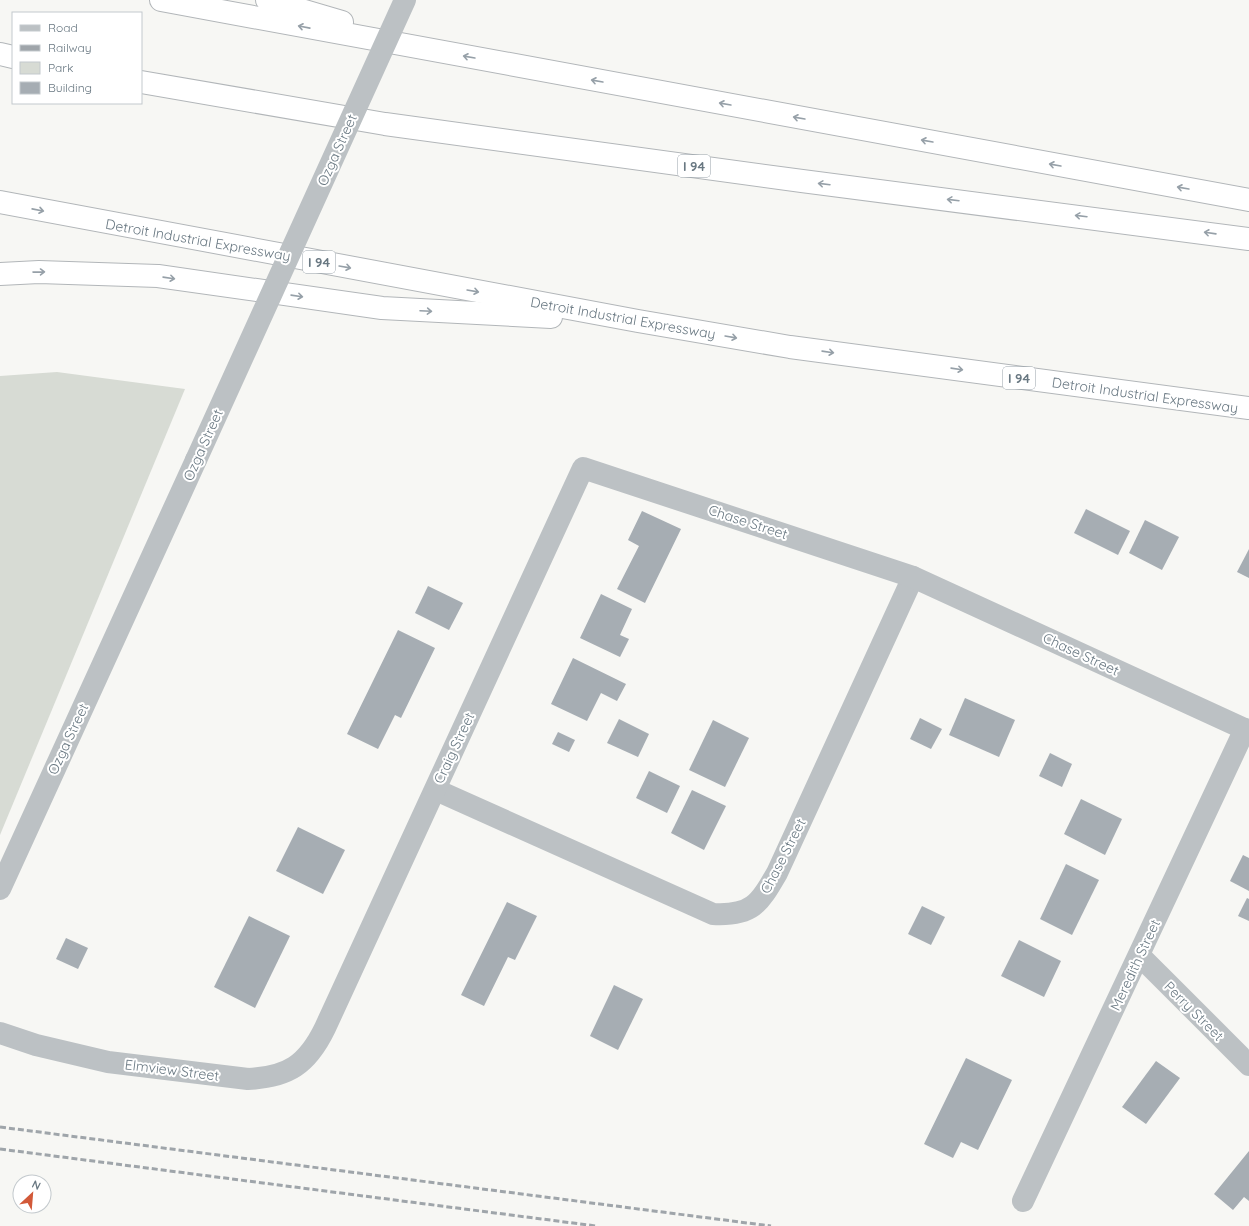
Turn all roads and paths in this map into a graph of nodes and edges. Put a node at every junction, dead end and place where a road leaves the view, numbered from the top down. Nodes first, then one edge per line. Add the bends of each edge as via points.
1 (161, 0) edge
2 (267, 0) edge
3 (405, 0) edge
4 (438, 52) junction
5 (0, 54) edge
6 (12, 57) edge
7 (142, 82) edge
8 (1249, 200) edge
9 (0, 202) edge
10 (1249, 239) edge
11 (0, 274) edge
12 (638, 321) junction
13 (1249, 408) edge
14 (583, 468) joint
15 (913, 577) junction
16 (1247, 730) edge
17 (436, 790) junction
18 (0, 889) edge
19 (1140, 956) junction
20 (325, 1028) joint
21 (0, 1034) edge
22 (1249, 1065) edge
23 (1024, 1201) dead end

4 -> 1 highway
2 - 4 highway
3 - 18 street, Ozga Street, bridge
8 -> 4 highway
5 - 6 highway
10 -> 7 highway, I 94 via 385,124
9 -> 12 highway, Detroit Industrial Expressway / I 94
11 -> 12 highway via 39,272 158,276 382,308
12 -> 13 highway, Detroit Industrial Expressway / I 94 via 790,347
14 - 15 street, Chase Street
14 - 17 street, Craig Street
15 - 16 street, Chase Street
15 - 17 street, Chase Street via 777,873 762,899 746,910 731,915 713,914
16 - 19 street, Meredith Street
17 - 20 street, Craig Street
19 - 22 street, Perry Street
19 - 23 street, Meredith Street
20 - 21 street, Elmview Street via 306,1058 296,1067 269,1078 248,1079 108,1062

